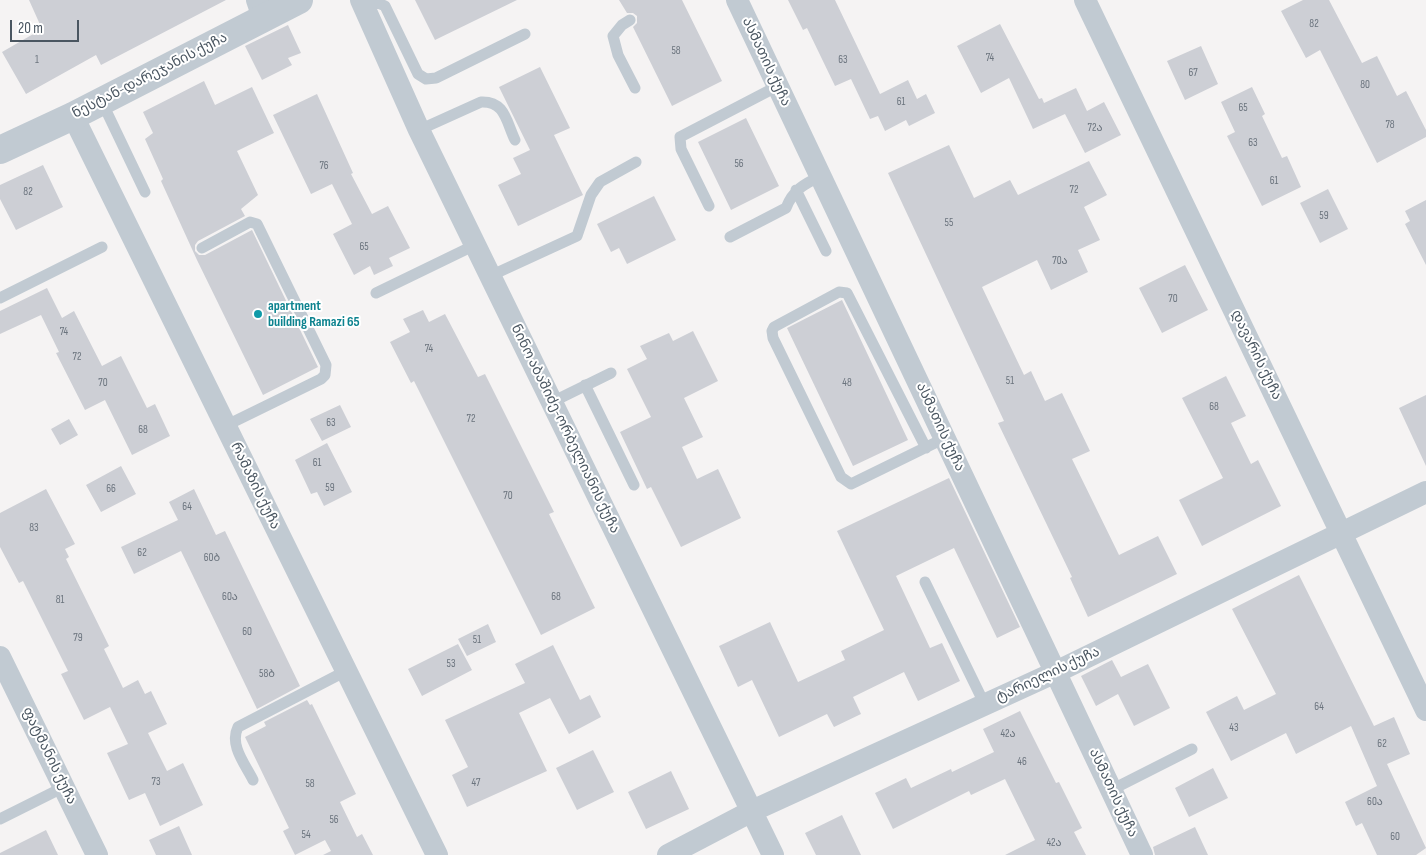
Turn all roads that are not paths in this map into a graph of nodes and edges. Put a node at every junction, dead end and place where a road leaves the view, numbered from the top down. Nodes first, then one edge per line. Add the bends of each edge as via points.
1 (299, 0) edge
2 (737, 0) edge
3 (1085, 0) edge
4 (363, 4) edge
5 (260, 9) edge
6 (630, 20) dead end
7 (524, 34) dead end
8 (778, 86) junction
9 (635, 88) dead end
10 (102, 102) junction
11 (73, 116) junction
12 (419, 130) junction
13 (515, 140) dead end
14 (0, 150) edge
15 (636, 162) dead end
16 (821, 176) junction
17 (796, 190) junction
18 (145, 192) dead end
19 (709, 206) dead end
20 (730, 237) dead end
21 (475, 245) junction
22 (102, 247) dead end
23 (202, 248) dead end
24 (826, 251) dead end
25 (490, 276) junction
26 (376, 293) dead end
27 (0, 298) edge
28 (611, 372) dead end
29 (585, 385) junction
30 (552, 402) junction
31 (225, 426) junction
32 (936, 443) junction
33 (634, 485) dead end
34 (1426, 492) edge
35 (1342, 532) junction
36 (925, 582) dead end
37 (0, 657) edge
38 (346, 671) junction
39 (1056, 672) junction
40 (985, 705) junction
41 (1426, 710) edge
42 (1192, 748) dead end
43 (253, 780) dead end
44 (64, 787) junction
45 (1111, 790) junction
46 (752, 811) junction
47 (0, 819) edge
48 (97, 855) edge
49 (436, 855) edge
50 (668, 855) edge
51 (774, 855) edge
52 (1142, 855) edge

1 - 5 street, ნესტან-დარეჯანის ქუჩა
2 - 8 street, ასმათის ქუჩა
3 - 35 street, დავარის ქუჩა
4 - 7 lane via 385,6 418,74 426,79 436,78
4 - 12 street, ნინო აბაშიძე-ორბელიანის ქუჩა
5 - 10 street, ნესტან-დარეჯანის ქუჩა
6 - 9 lane via 613,36
8 - 16 street, ასმათის ქუჩა
8 - 19 lane via 680,137 681,149
10 - 11 street, ნესტან-დარეჯანის ქუჩა
10 - 18 lane
11 - 14 street, ნესტან-დარეჯანის ქუჩა
11 - 31 street, რამაზის ქუჩა
12 - 13 lane via 481,102 492,102 499,106
12 - 21 street, ნინო აბაშიძე-ორბელიანის ქუჩა
15 - 25 lane via 600,182 591,195 577,236
16 - 17 lane
16 - 32 street, ასმათის ქუჩა
17 - 20 lane via 786,208
17 - 24 lane
21 - 25 street, ნინო აბაშიძე-ორბელიანის ქუჩა
21 - 26 lane
22 - 27 lane
23 - 31 lane via 250,222 257,224 326,365 321,379
25 - 30 street, ნინო აბაშიძე-ორბელიანის ქუჩა
28 - 29 lane
29 - 30 lane
29 - 33 lane
30 - 46 street, ნინო აბაშიძე-ორბელიანის ქუჩა
31 - 38 street, რამაზის ქუჩა
32 - 32 lane via 847,293 839,292 774,327 773,338 846,482 851,484
32 - 39 street, ასმათის ქუჩა
34 - 35 street, ტარიელის ქუჩა
35 - 39 street, ტარიელის ქუჩა
35 - 41 street, დავარის ქუჩა
36 - 40 lane
37 - 44 street, ფატმანის ქუჩა
38 - 43 lane via 238,727 234,736 236,747
38 - 49 street, რამაზის ქუჩა
39 - 40 street, ტარიელის ქუჩა
39 - 45 street, ასმათის ქუჩა
40 - 46 street, ტარიელის ქუჩა
42 - 45 lane
44 - 47 lane
44 - 48 street, ფატმანის ქუჩა
45 - 52 street, ასმათის ქუჩა
46 - 50 street, ტარიელის ქუჩა
46 - 51 street, ნინო აბაშიძე-ორბელიანის ქუჩა

